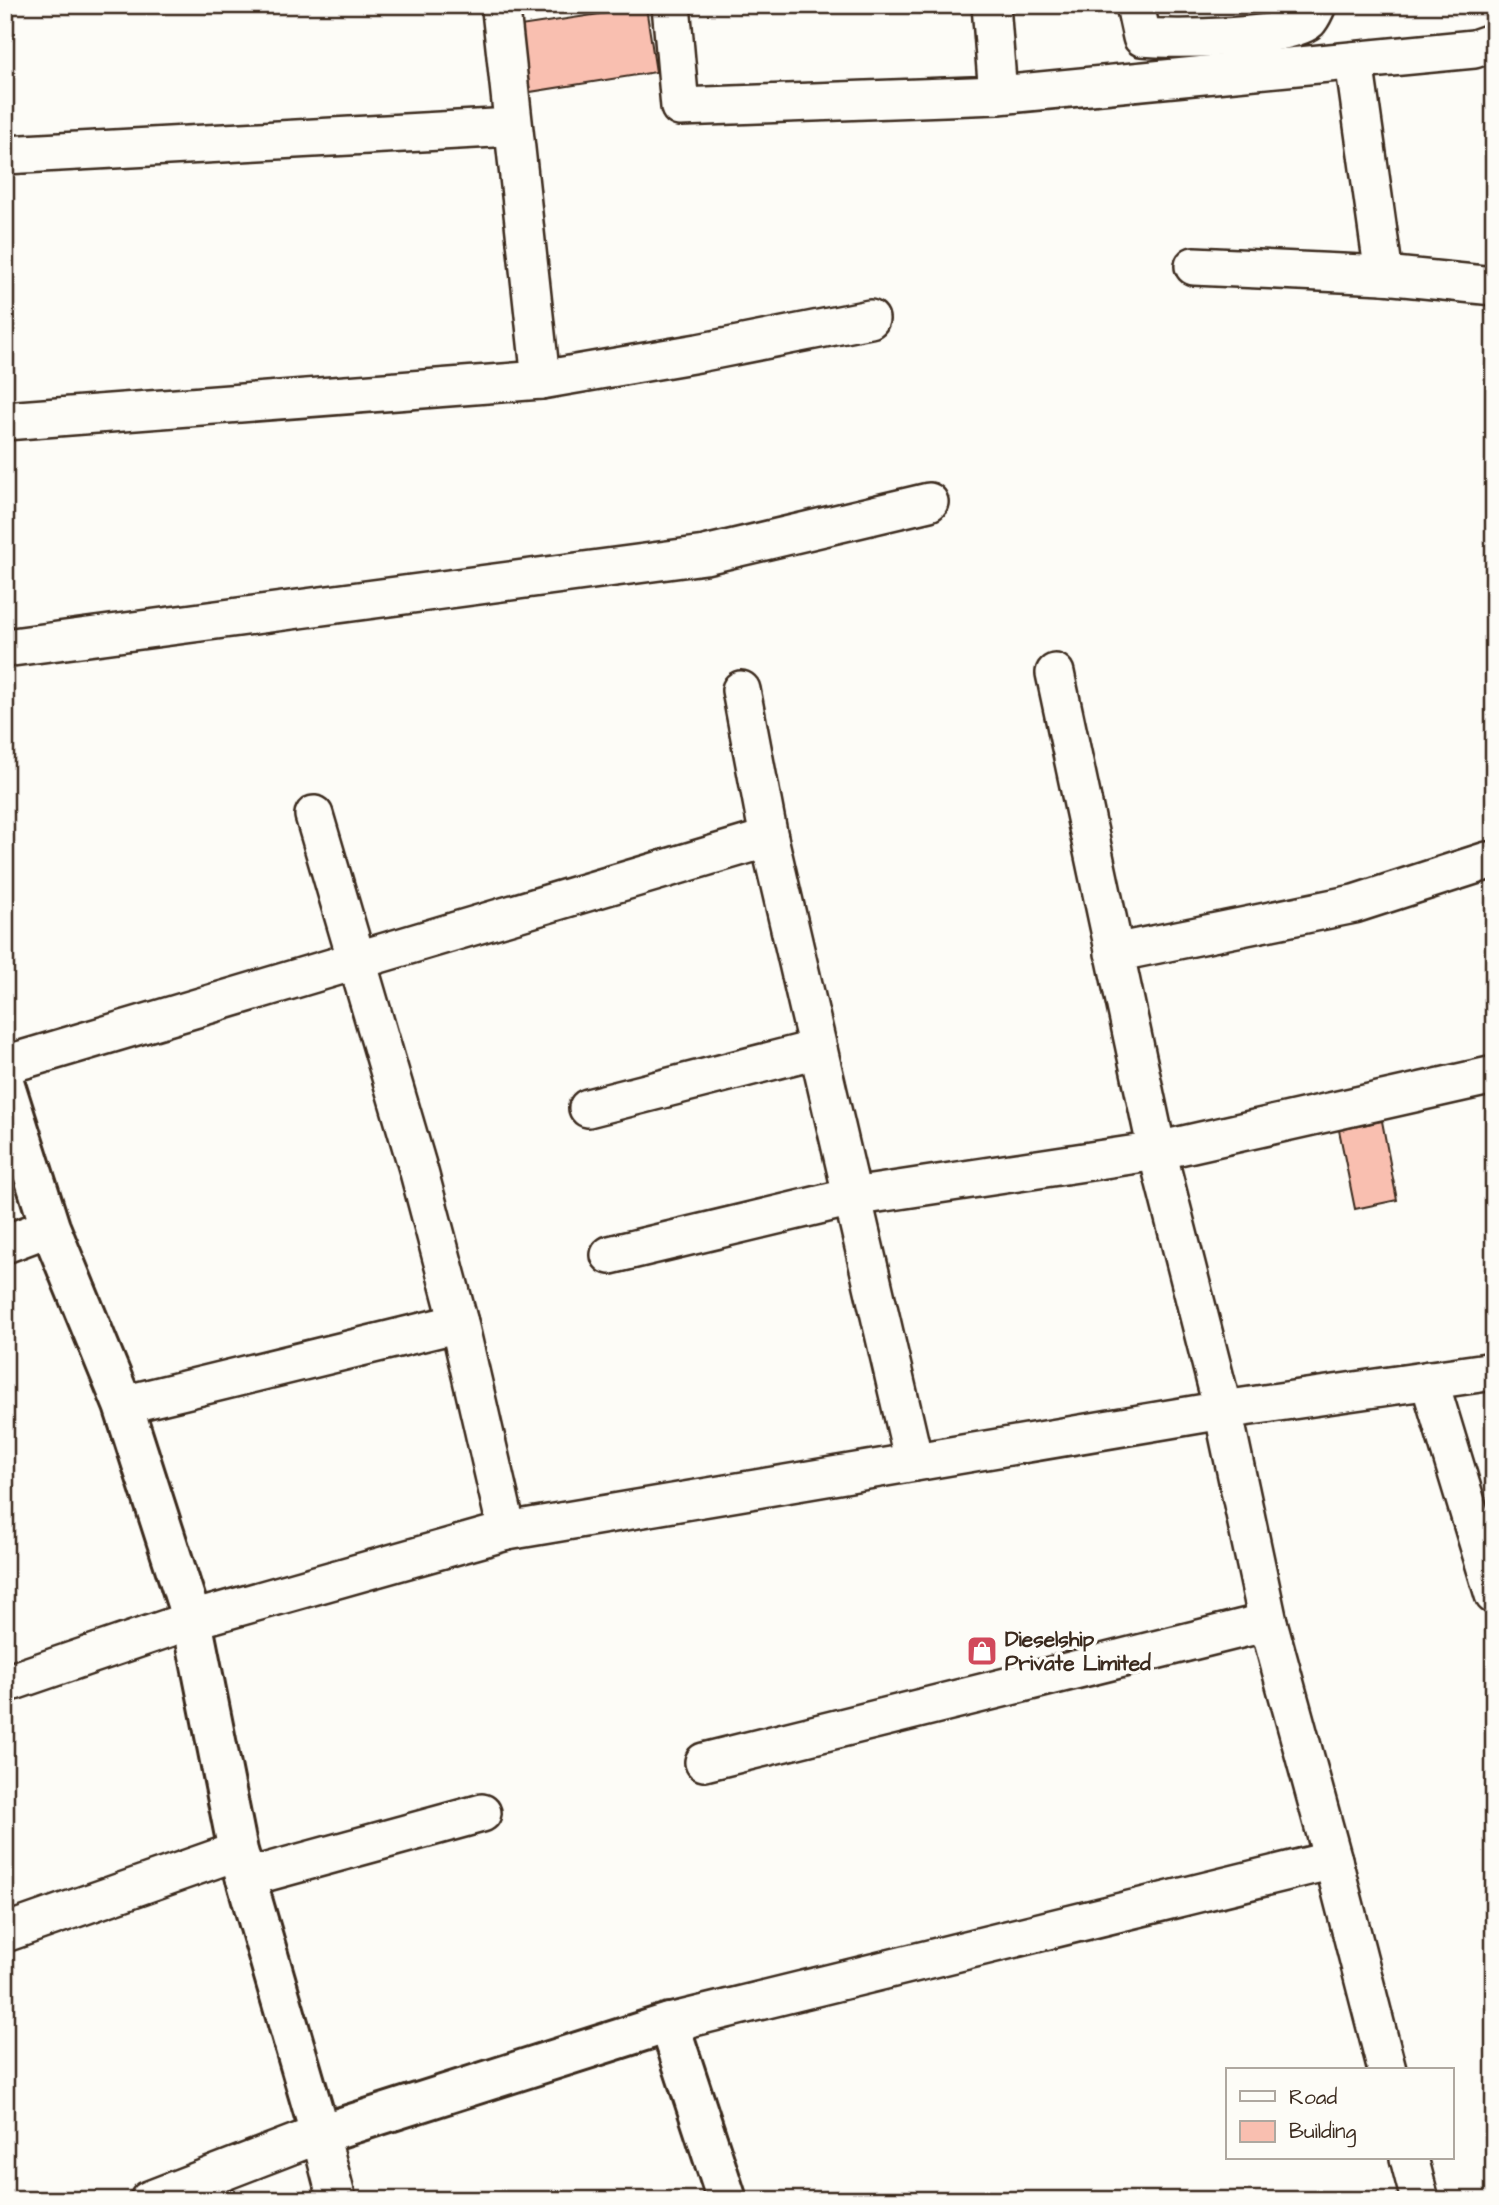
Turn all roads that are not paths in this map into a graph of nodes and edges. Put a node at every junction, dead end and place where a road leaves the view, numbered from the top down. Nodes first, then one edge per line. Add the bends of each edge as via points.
1 (671, 5) edge
2 (991, 5) edge
3 (1135, 5) edge
4 (1317, 5) edge
5 (501, 9) dead end
6 (1494, 42) edge
7 (1354, 61) junction
8 (998, 95) junction
9 (512, 127) junction
10 (5, 155) edge
11 (1194, 266) dead end
12 (1384, 275) junction
13 (1494, 286) edge
14 (870, 319) dead end
15 (541, 380) junction
16 (5, 421) edge
17 (929, 502) dead end
18 (5, 648) edge
19 (1055, 673) dead end
20 (741, 690) dead end
21 (314, 815) dead end
22 (769, 838) junction
23 (1486, 861) dead end
24 (1114, 953) junction
25 (358, 960) junction
26 (818, 1049) junction
27 (5, 1065) edge
28 (1494, 1075) edge
29 (5, 1085) edge
30 (588, 1108) dead end
31 (1157, 1151) junction
32 (852, 1198) junction
33 (50, 1227) junction
34 (5, 1244) edge
35 (610, 1255) dead end
36 (459, 1323) junction
37 (1494, 1371) edge
38 (1429, 1380) junction
39 (123, 1405) junction
40 (1223, 1410) junction
41 (914, 1462) junction
42 (507, 1531) junction
43 (1494, 1595) edge
44 (191, 1620) junction
45 (1268, 1622) junction
46 (5, 1684) edge
47 (704, 1762) dead end
48 (482, 1813) dead end
49 (1333, 1860) junction
50 (242, 1864) junction
51 (5, 1933) edge
52 (669, 2023) junction
53 (1386, 2068) edge
54 (320, 2134) junction
55 (1410, 2160) edge
56 (149, 2200) edge
57 (337, 2200) edge
58 (727, 2200) edge
59 (1420, 2200) edge

1 - 8 street via 680,107
2 - 8 street
3 - 4 street via 1142,37 1172,40 1296,27 1310,19
5 - 9 street
6 - 7 street via 1474,49
7 - 8 street
7 - 12 street
9 - 10 street
9 - 15 street
11 - 12 street
12 - 13 street
14 - 15 street
15 - 16 street
17 - 18 street via 705,555
19 - 24 street
20 - 22 street
21 - 25 street
22 - 25 street
22 - 26 street
23 - 24 street via 1354,904
24 - 31 street
25 - 27 street
25 - 36 street
26 - 30 street
26 - 32 street
28 - 31 street
29 - 33 street
31 - 32 street
31 - 40 street
32 - 35 street
32 - 41 street
33 - 34 street
33 - 39 street
36 - 39 street
36 - 42 street
37 - 38 street
38 - 40 street
38 - 43 street
39 - 44 street
40 - 41 street
40 - 45 street
41 - 42 street
42 - 44 street
44 - 46 street
44 - 50 street
45 - 47 street
45 - 49 street
48 - 50 street
49 - 52 street
49 - 53 street
50 - 51 street
50 - 54 street
52 - 54 street
52 - 58 street
54 - 56 street
54 - 57 street
55 - 59 street

